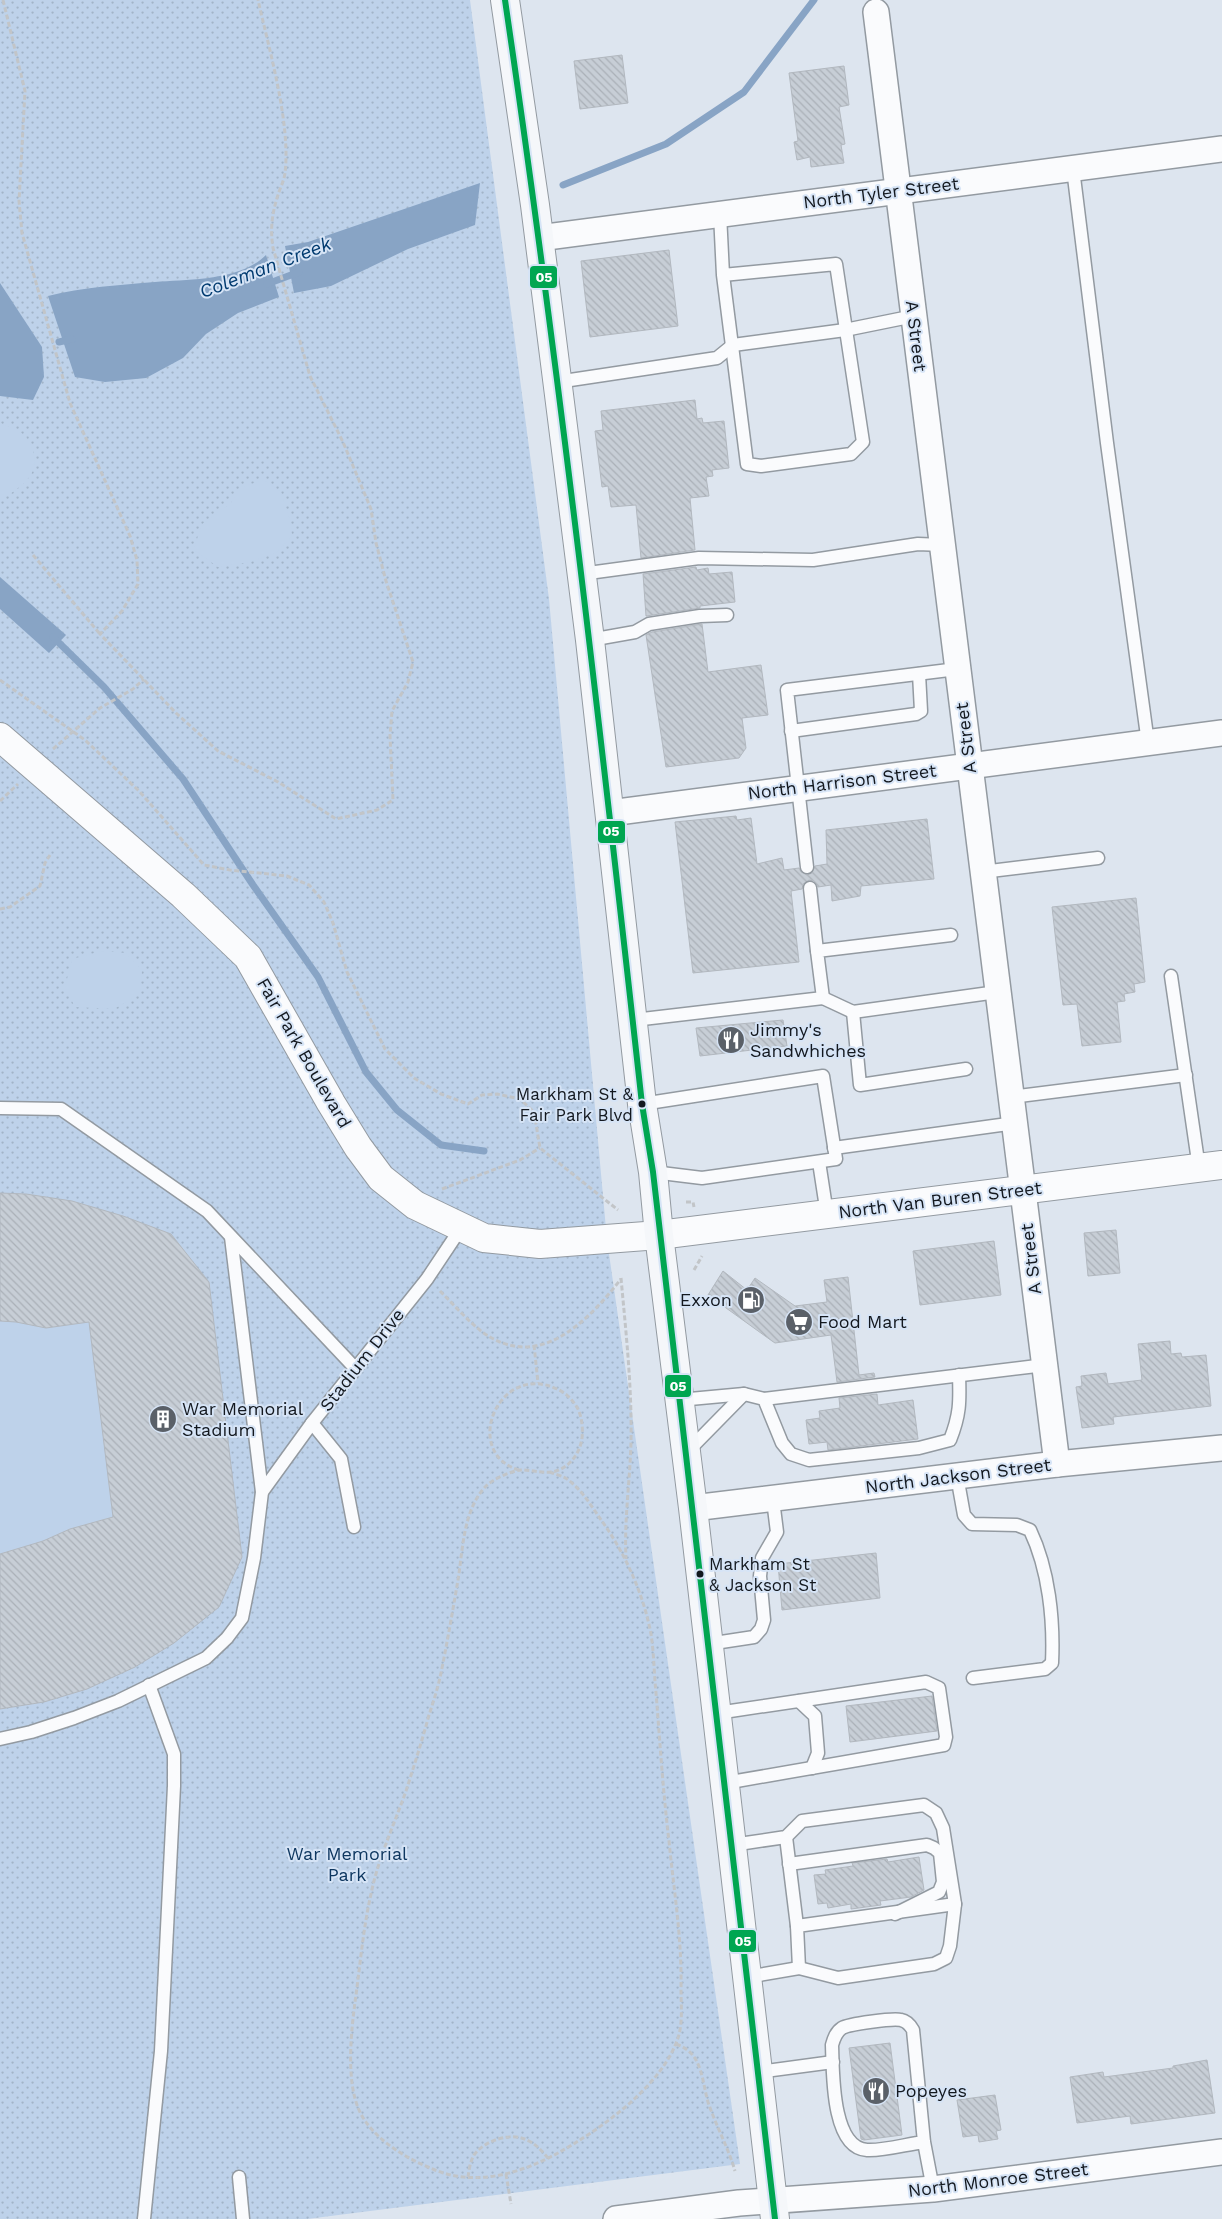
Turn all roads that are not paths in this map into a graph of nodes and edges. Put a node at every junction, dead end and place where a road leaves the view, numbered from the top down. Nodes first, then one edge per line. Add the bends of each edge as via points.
1 (505, 0) edge
2 (876, 12) dead end
3 (1222, 149) edge
4 (1073, 169) junction
5 (898, 191) junction
6 (720, 214) junction
7 (539, 238) junction
8 (724, 275) junction
9 (914, 316) junction
10 (845, 330) junction
11 (733, 345) junction
12 (557, 382) junction
13 (942, 545) junction
14 (581, 574) junction
15 (727, 615) dead end
16 (590, 640) junction
17 (957, 669) junction
18 (919, 674) junction
19 (791, 731) junction
20 (1222, 733) edge
21 (0, 737) edge
22 (1148, 742) junction
23 (969, 766) junction
24 (798, 788) junction
25 (610, 813) junction
26 (1098, 858) dead end
27 (807, 867) dead end
28 (982, 872) junction
29 (810, 888) dead end
30 (951, 935) dead end
31 (817, 951) junction
32 (1171, 976) dead end
33 (998, 992) junction
34 (823, 998) junction
35 (853, 1012) junction
36 (634, 1020) junction
37 (966, 1069) dead end
38 (1186, 1075) junction
39 (1011, 1097) junction
40 (642, 1104) junction
41 (0, 1108) edge
42 (1015, 1123) junction
43 (834, 1148) junction
44 (819, 1162) junction
45 (1210, 1167) edge
46 (653, 1172) junction
47 (1023, 1190) junction
48 (827, 1214) junction
49 (461, 1228) junction
50 (659, 1235) junction
51 (231, 1237) junction
52 (1044, 1365) junction
53 (355, 1368) junction
54 (959, 1375) junction
55 (744, 1394) junction
56 (764, 1399) junction
57 (679, 1400) junction
58 (312, 1423) junction
59 (1222, 1448) edge
60 (686, 1454) junction
61 (1057, 1464) junction
62 (957, 1476) junction
63 (262, 1492) junction
64 (773, 1500) junction
65 (693, 1508) junction
66 (354, 1527) dead end
67 (708, 1644) junction
68 (973, 1678) dead end
69 (149, 1685) junction
70 (799, 1701) junction
71 (717, 1713) junction
72 (0, 1739) edge
73 (812, 1768) junction
74 (725, 1783) junction
75 (786, 1837) junction
76 (732, 1845) junction
77 (789, 1864) junction
78 (955, 1904) junction
79 (895, 1914) junction
80 (798, 1926) junction
81 (799, 1968) junction
82 (747, 1977) junction
83 (833, 2062) junction
84 (758, 2072) junction
85 (924, 2142) junction
86 (1222, 2152) edge
87 (239, 2177) dead end
88 (933, 2190) junction
89 (774, 2210) edge
90 (649, 2217) edge
91 (144, 2219) edge
92 (243, 2219) edge
93 (616, 2219) edge

1 - 7 main road
2 - 5 street, A Street
3 - 4 street, North Tyler Street
4 - 5 street, North Tyler Street
4 - 22 lane
5 - 6 street, North Tyler Street
5 - 9 street, A Street
6 - 7 street, North Tyler Street
6 - 8 lane
7 - 12 main road
8 - 10 lane via 836,264
8 - 11 lane
9 - 10 lane
9 - 13 street, A Street
10 - 11 lane
10 - 11 lane via 863,442 851,454 762,466 747,464
11 - 12 lane via 717,358
12 - 14 main road
13 - 14 lane via 918,544 813,560 699,558
13 - 17 street, A Street
14 - 16 main road
15 - 16 lane via 649,624 635,632
16 - 25 main road
17 - 18 lane
17 - 23 street, A Street
18 - 19 lane via 921,711 916,714
18 - 19 lane via 787,690
19 - 24 lane
20 - 22 street, North Harrison Street
21 - 49 street, Fair Park Boulevard via 183,895 248,957 330,1104 381,1178 409,1202
22 - 23 street, North Harrison Street
23 - 24 street, North Harrison Street
23 - 28 street, A Street
24 - 25 street, North Harrison Street
24 - 27 lane
25 - 36 main road
26 - 28 lane
28 - 33 street, A Street
29 - 31 lane
30 - 31 lane
31 - 34 lane
32 - 38 lane
33 - 35 lane
33 - 39 street, A Street
34 - 35 lane
34 - 36 lane
35 - 37 lane via 860,1085
36 - 40 main road
38 - 39 lane
38 - 45 lane
39 - 42 street, A Street
40 - 43 lane via 823,1076
40 - 46 main road
41 - 51 lane via 62,1109 207,1211
42 - 43 lane
42 - 47 street, A Street
43 - 44 lane via 836,1159
44 - 46 lane via 702,1178
44 - 48 lane
45 - 47 street, North Van Buren Street
46 - 50 main road
47 - 48 street, North Van Buren Street
47 - 52 street, A Street
48 - 50 street, North Van Buren Street
49 - 50 street, Fair Park Boulevard via 484,1238 540,1244
49 - 53 lane, Stadium Drive via 427,1279
50 - 57 main road
51 - 53 lane
51 - 63 lane
52 - 54 lane
52 - 61 street, A Street
53 - 58 lane, Stadium Drive
54 - 56 lane
54 - 56 lane via 960,1407 950,1440 919,1448 809,1460 791,1454 782,1443
55 - 56 lane
55 - 57 lane
55 - 60 lane
57 - 60 main road
58 - 63 lane
58 - 66 lane, Stadium Drive via 341,1459
59 - 61 street, North Jackson Street
60 - 65 main road
61 - 62 street, North Jackson Street
62 - 64 street, North Jackson Street
62 - 68 lane via 964,1515 972,1524 1017,1525 1030,1530 1039,1550 1053,1642 1052,1663 1045,1669
63 - 69 lane via 242,1618 206,1658
64 - 65 street, North Jackson Street
64 - 67 lane via 777,1532 762,1558 760,1576 764,1620 761,1629 754,1637
65 - 67 main road
67 - 71 main road
69 - 72 lane via 74,1718
69 - 91 lane via 174,1754 174,1786 161,2051
70 - 71 lane
70 - 73 lane via 815,1716 818,1754
70 - 73 lane via 926,1682 939,1688 946,1737 944,1745
71 - 74 main road
73 - 74 lane
74 - 76 main road
75 - 76 lane
75 - 77 lane
75 - 78 lane via 802,1822 924,1805 936,1812 943,1828
76 - 82 main road
77 - 79 lane via 927,1846 934,1848 940,1854 943,1882 939,1892
77 - 80 lane
78 - 79 lane
78 - 81 lane via 946,1958 934,1964 838,1978
79 - 80 lane
80 - 81 lane
81 - 82 lane
82 - 84 main road
83 - 84 lane
83 - 85 lane via 838,2118 855,2146 866,2150
83 - 85 lane via 832,2045 842,2028 901,2020 908,2023 913,2030
84 - 89 main road
85 - 88 lane
86 - 88 street, North Monroe Street
87 - 92 lane
88 - 89 street, North Monroe Street
89 - 90 street, North Monroe Street via 740,2203
90 - 93 street, North Monroe Street

